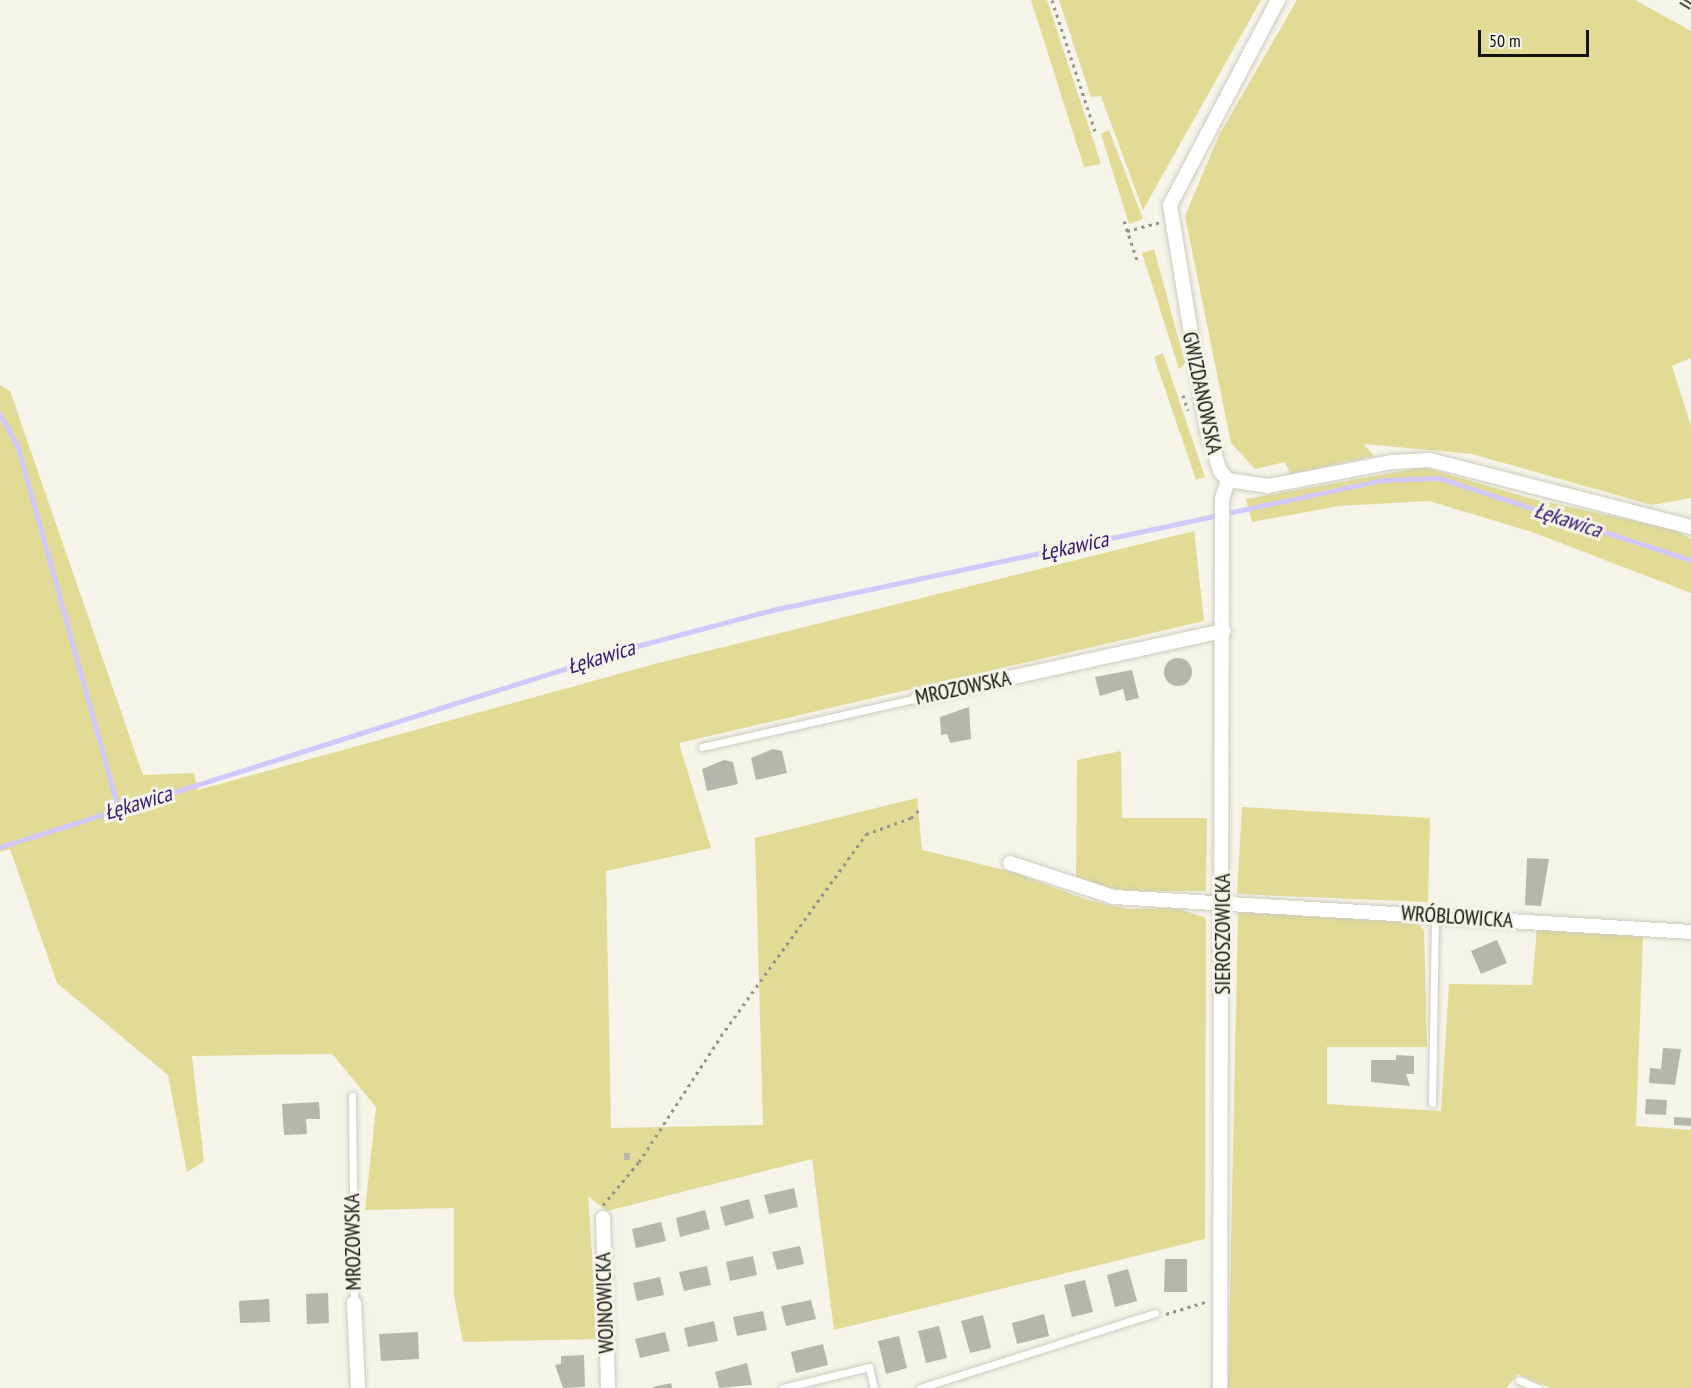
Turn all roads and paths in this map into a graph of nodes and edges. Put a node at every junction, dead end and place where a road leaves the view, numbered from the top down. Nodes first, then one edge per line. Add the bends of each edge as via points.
1 (1052, 0) edge
2 (1278, 0) edge
3 (1095, 131) dead end
4 (1124, 221) dead end
5 (1168, 222) junction
6 (1127, 231) junction
7 (1138, 263) dead end
8 (1228, 480) junction
9 (1691, 527) edge
10 (1224, 631) junction
11 (918, 698) joint
12 (702, 747) dead end
13 (920, 809) dead end
14 (1010, 863) dead end
15 (1223, 901) junction
16 (1435, 915) junction
17 (1691, 932) edge
18 (352, 1096) dead end
19 (1432, 1103) dead end
20 (603, 1200) dead end
21 (603, 1218) dead end
22 (1219, 1300) junction
23 (354, 1303) joint
24 (1155, 1313) joint
25 (1519, 1380) dead end
26 (358, 1388) edge
27 (608, 1388) edge
28 (783, 1388) edge
29 (874, 1388) edge
30 (920, 1388) edge
31 (1220, 1388) edge
32 (1537, 1388) edge

1 - 3 path
2 - 5 street, GWIZDANOWSKA via 1180,179
4 - 6 path
5 - 6 path
5 - 8 street, GWIZDANOWSKA via 1212,457
6 - 7 path
8 - 9 street, GWIZDANOWSKA via 1268,486 1393,462 1431,460
8 - 10 street, SIEROSZOWICKA via 1222,500
10 - 11 street, MROZOWSKA
10 - 15 street, SIEROSZOWICKA
11 - 12 lane, MROZOWSKA
13 - 20 path via 911,818 866,834 721,1036 639,1162
14 - 15 street, WRÓBLOWICKA via 1114,897
15 - 16 street, WRÓBLOWICKA
15 - 22 street, SIEROSZOWICKA
16 - 17 street, WRÓBLOWICKA
16 - 19 lane
18 - 23 lane, MROZOWSKA
21 - 27 street, WOJNOWICKA
22 - 24 path
22 - 31 street, SIEROSZOWICKA
23 - 26 street, MROZOWSKA
24 - 30 lane
25 - 32 lane
28 - 29 lane via 869,1367

